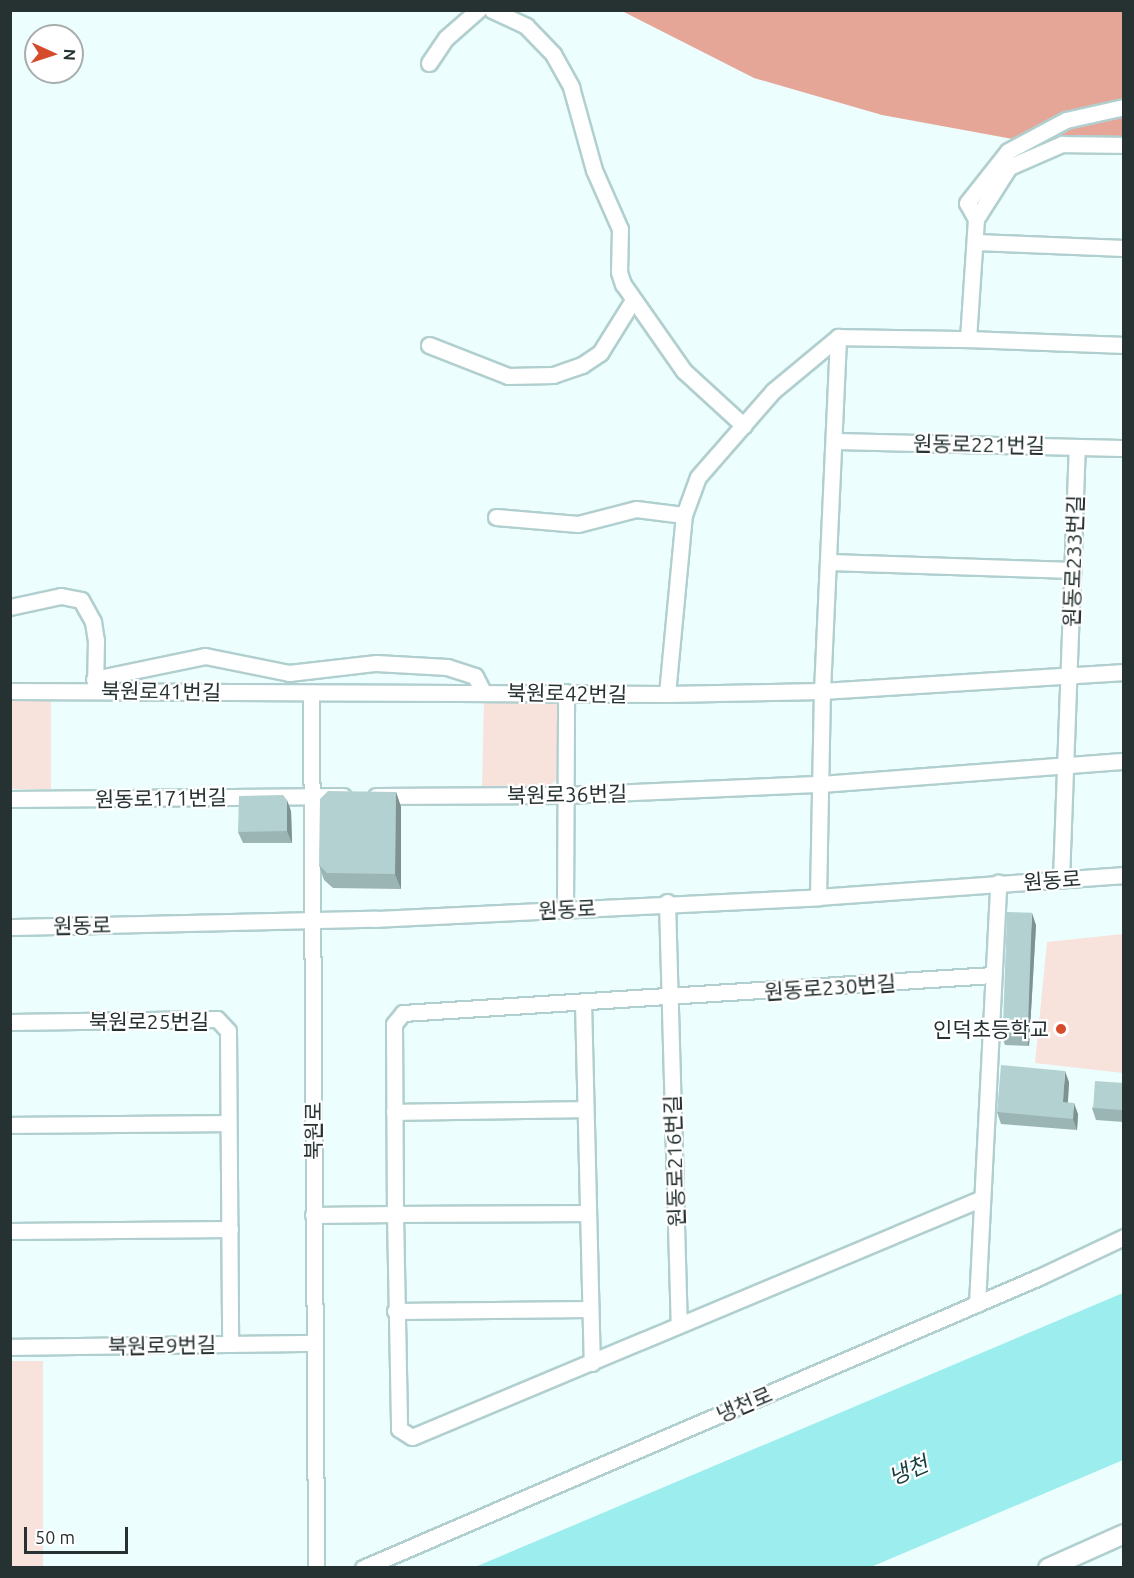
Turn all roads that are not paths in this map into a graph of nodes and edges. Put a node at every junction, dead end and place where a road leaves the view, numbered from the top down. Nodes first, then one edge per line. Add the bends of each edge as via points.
1 (478, 10) edge
2 (492, 10) edge
3 (429, 63) dead end
4 (1124, 107) edge
5 (1124, 145) edge
6 (975, 219) junction
7 (976, 242) junction
8 (1124, 248) edge
9 (633, 300) junction
10 (838, 337) junction
11 (968, 339) junction
12 (429, 345) dead end
13 (1124, 345) edge
14 (744, 426) junction
15 (834, 441) junction
16 (1077, 447) junction
17 (1124, 448) edge
18 (684, 515) junction
19 (496, 517) dead end
20 (829, 562) junction
21 (1073, 570) junction
22 (10, 607) edge
23 (1124, 672) edge
24 (1069, 676) junction
25 (94, 684) junction
26 (10, 691) edge
27 (822, 691) junction
28 (483, 692) junction
29 (566, 692) junction
30 (668, 694) junction
31 (311, 695) junction
32 (1124, 761) edge
33 (1068, 765) junction
34 (822, 784) junction
35 (565, 795) junction
36 (312, 796) junction
37 (10, 799) edge
38 (1124, 875) edge
39 (1061, 879) junction
40 (998, 883) junction
41 (819, 897) junction
42 (667, 903) junction
43 (565, 909) junction
44 (312, 920) junction
45 (10, 927) edge
46 (993, 975) junction
47 (668, 998) junction
48 (583, 1002) junction
49 (10, 1022) edge
50 (585, 1109) junction
51 (394, 1112) junction
52 (228, 1123) junction
53 (10, 1125) edge
54 (980, 1199) junction
55 (588, 1213) junction
56 (395, 1214) junction
57 (313, 1215) junction
58 (230, 1229) junction
59 (10, 1231) edge
60 (1124, 1236) edge
61 (976, 1304) junction
62 (590, 1309) junction
63 (395, 1311) junction
64 (679, 1323) junction
65 (314, 1343) junction
66 (230, 1344) junction
67 (10, 1347) edge
68 (592, 1363) junction
69 (1124, 1534) edge
70 (316, 1568) edge
71 (363, 1568) edge
72 (1048, 1568) edge

1 - 3 street via 446,38
2 - 9 street via 526,26 543,40 571,87 594,170 620,229 619,272
4 - 6 street via 1066,120 1037,132 1008,151 967,203
5 - 6 street via 1062,144 1009,167
6 - 7 street
7 - 8 street
7 - 11 street
9 - 12 street via 600,353 582,365 553,375 508,376
9 - 14 street via 684,370
10 - 11 street
10 - 14 street via 773,391
10 - 15 street
11 - 13 street
14 - 18 street via 698,477
15 - 16 street, 원동로221번길
15 - 20 street
16 - 17 street, 원동로221번길
16 - 21 street, 원동로233번길
18 - 19 street via 636,509 578,525
18 - 30 street
20 - 21 street
20 - 27 street
21 - 24 street, 원동로233번길
22 - 25 street via 61,596 81,600 93,621 96,640
23 - 24 street
24 - 27 street
24 - 33 street, 원동로233번길
25 - 26 street, 북원로41번길
25 - 28 street via 205,656 290,673 376,663 447,667 475,676
25 - 31 street, 북원로41번길
27 - 30 street, 북원로42번길
27 - 34 street
28 - 29 street, 북원로42번길
28 - 31 street, 북원로42번길
29 - 30 street, 북원로42번길
29 - 35 street
31 - 36 street, 북원로
32 - 33 street
33 - 34 street
33 - 39 street, 원동로233번길
34 - 35 street, 북원로36번길
34 - 41 street
35 - 36 street, 북원로36번길
35 - 43 street
36 - 37 street, 원동로171번길
36 - 44 street, 북원로
38 - 39 street, 원동로
39 - 40 street, 원동로
40 - 41 street, 원동로
40 - 46 street
41 - 42 street, 원동로
42 - 43 street, 원동로
42 - 47 street, 원동로216번길
43 - 44 street, 원동로
44 - 45 street, 원동로
44 - 57 street, 북원로
46 - 47 street, 원동로230번길
46 - 54 street
47 - 48 street
47 - 64 street, 원동로216번길
48 - 50 street
48 - 51 street via 403,1013 394,1024
49 - 52 street, 북원로25번길 via 217,1019 228,1031
50 - 51 street
50 - 55 street
51 - 56 street
52 - 53 street
52 - 58 street, 북원로25번길
54 - 61 street
54 - 64 street
55 - 56 street
55 - 62 street
56 - 57 street
56 - 63 street
57 - 65 street, 북원로
58 - 59 street
58 - 66 street, 북원로25번길
60 - 61 street, 냉천로
61 - 71 street, 냉천로
62 - 63 street
62 - 68 street
63 - 68 street via 399,1429 412,1437
64 - 68 street
65 - 66 street, 북원로9번길
65 - 70 street, 북원로
66 - 67 street, 북원로9번길
69 - 72 main road

